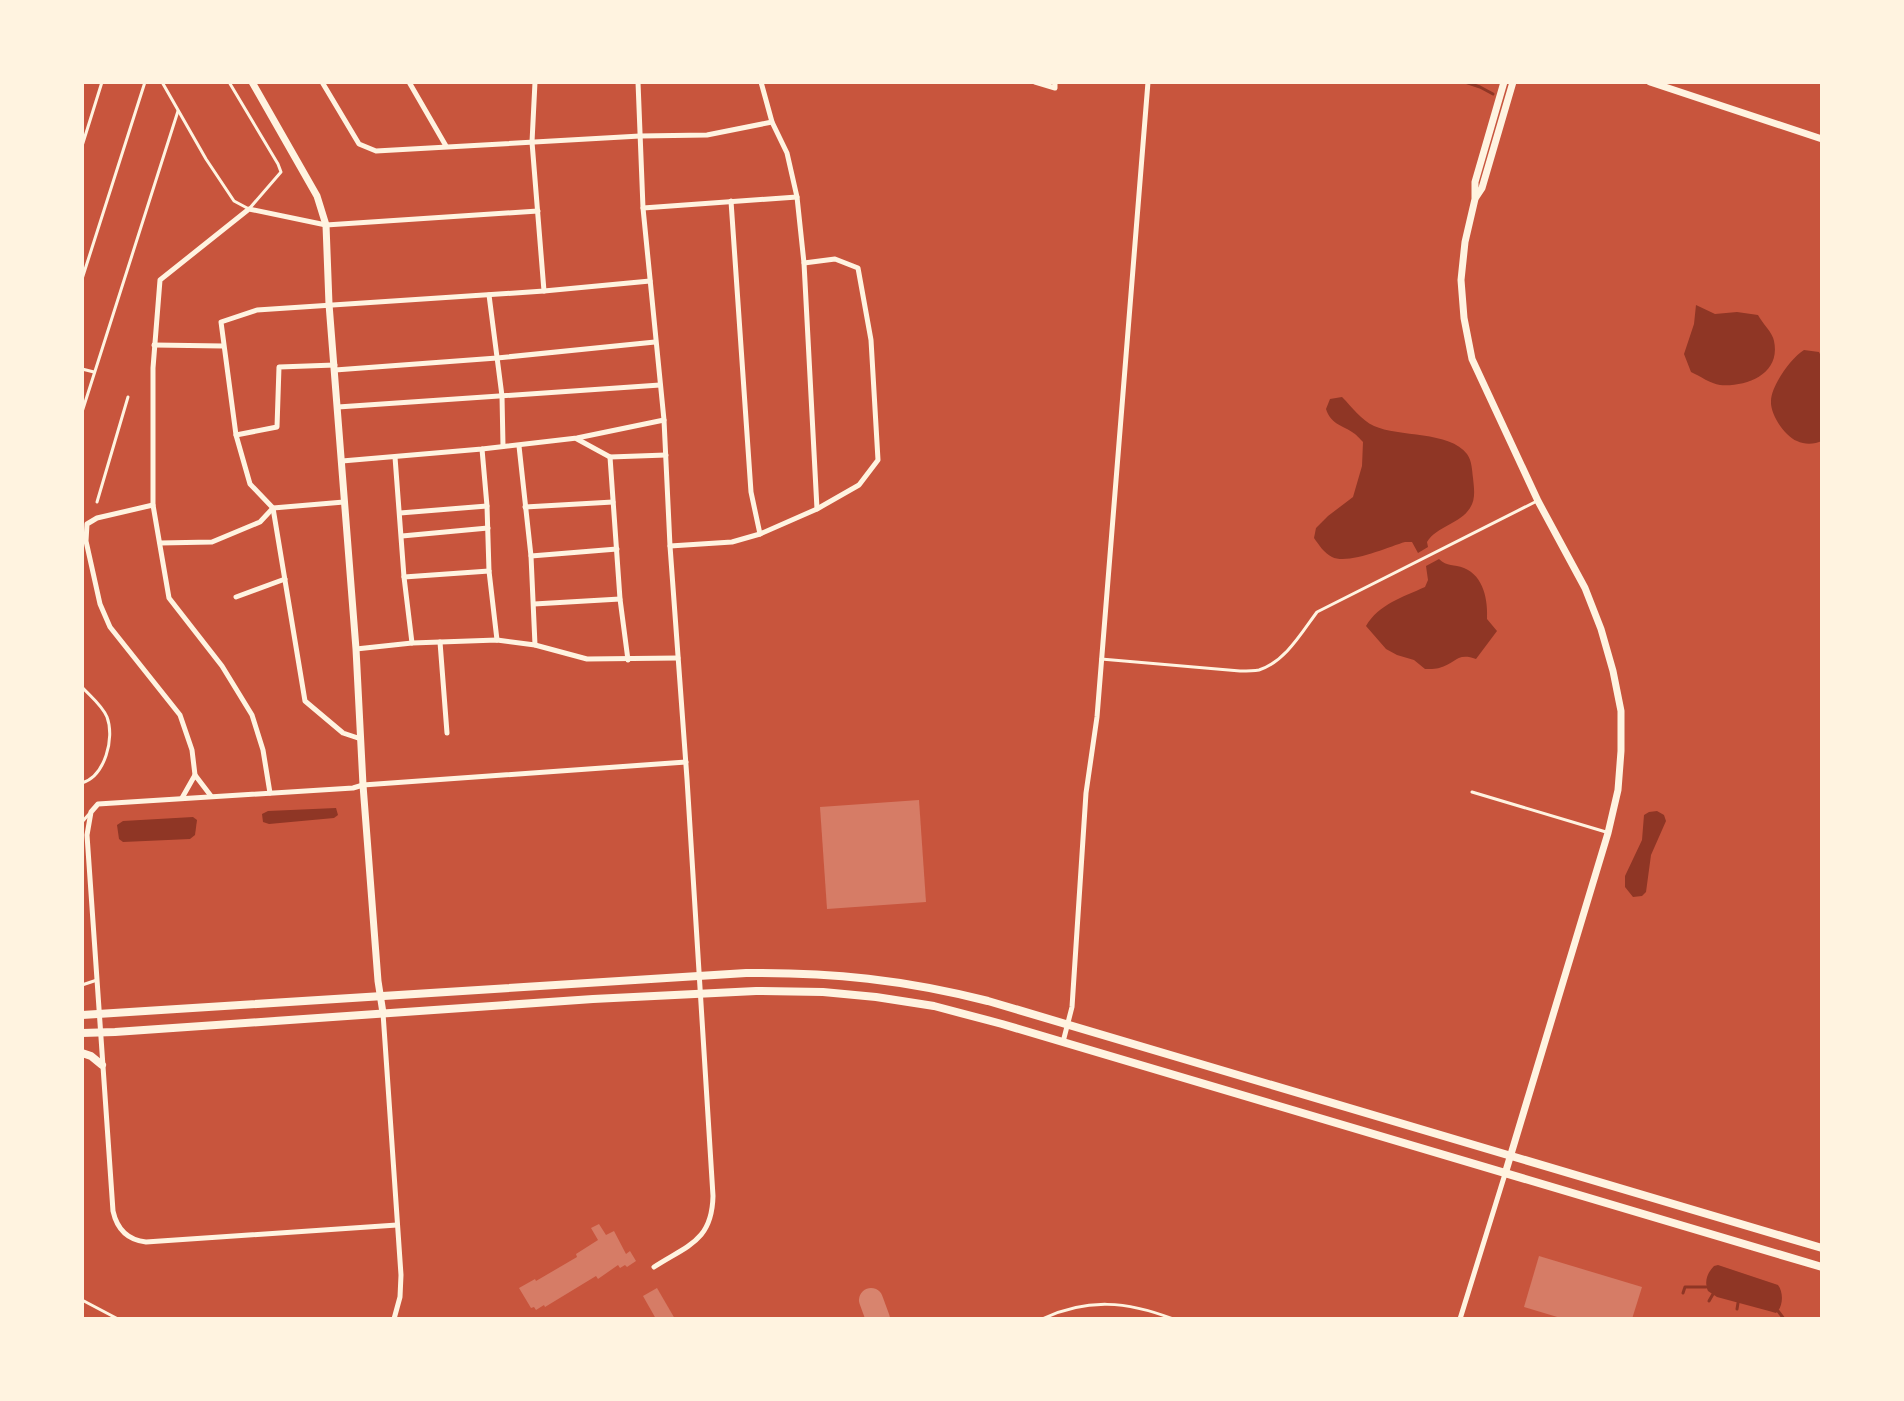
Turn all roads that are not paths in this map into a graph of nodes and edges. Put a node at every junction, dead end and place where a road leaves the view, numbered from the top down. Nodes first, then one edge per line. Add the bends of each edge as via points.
1 (102, 82) edge
2 (145, 82) edge
3 (162, 82) edge
4 (229, 82) edge
5 (252, 82) edge
6 (322, 82) edge
7 (409, 82) edge
8 (535, 82) edge
9 (638, 82) edge
10 (761, 82) edge
11 (1035, 82) edge
12 (1148, 82) edge
13 (1504, 82) edge
14 (1513, 82) edge
15 (1650, 82) edge
16 (1055, 85) edge
17 (178, 111) junction
18 (772, 122) junction
19 (640, 136) junction
20 (1822, 139) edge
21 (532, 142) junction
22 (82, 146) edge
23 (446, 146) junction
24 (797, 197) junction
25 (1475, 199) junction
26 (731, 201) junction
27 (643, 208) junction
28 (249, 209) junction
29 (538, 211) junction
30 (326, 225) junction
31 (804, 263) junction
32 (82, 279) edge
33 (650, 281) junction
34 (544, 291) junction
35 (489, 295) junction
36 (329, 304) junction
37 (655, 342) junction
38 (154, 345) junction
39 (223, 346) junction
40 (497, 358) junction
41 (335, 368) junction
42 (82, 369) edge
43 (94, 373) junction
44 (660, 385) junction
45 (502, 396) junction
46 (128, 397) dead end
47 (338, 407) junction
48 (82, 412) edge
49 (664, 420) junction
50 (236, 435) junction
51 (577, 438) junction
52 (503, 446) junction
53 (519, 446) junction
54 (482, 449) junction
55 (666, 455) junction
56 (395, 457) junction
57 (610, 457) junction
58 (342, 461) junction
59 (1538, 501) junction
60 (97, 502) dead end
61 (345, 502) junction
62 (613, 502) junction
63 (153, 505) junction
64 (487, 506) junction
65 (525, 507) junction
66 (273, 508) junction
67 (817, 509) junction
68 (400, 513) junction
69 (488, 528) junction
70 (760, 534) junction
71 (402, 536) junction
72 (160, 543) junction
73 (670, 546) junction
74 (617, 549) junction
75 (531, 556) junction
76 (489, 571) junction
77 (404, 577) junction
78 (285, 579) junction
79 (236, 597) dead end
80 (620, 599) junction
81 (534, 604) junction
82 (497, 640) junction
83 (440, 642) junction
84 (412, 643) junction
85 (535, 645) junction
86 (356, 649) junction
87 (678, 658) junction
88 (1101, 659) junction
89 (628, 660) junction
90 (82, 687) edge
91 (447, 733) dead end
92 (361, 739) junction
93 (686, 762) junction
94 (195, 775) junction
95 (82, 783) edge
96 (363, 785) junction
97 (1472, 792) dead end
98 (270, 793) junction
99 (211, 797) junction
100 (182, 798) junction
101 (91, 812) junction
102 (82, 822) edge
103 (1608, 833) junction
104 (699, 975) junction
105 (97, 980) junction
106 (82, 985) edge
107 (701, 993) junction
108 (380, 996) junction
109 (383, 1013) junction
110 (82, 1015) edge
111 (99, 1015) junction
112 (1068, 1024) junction
113 (82, 1033) edge
114 (100, 1033) junction
115 (1063, 1042) junction
116 (82, 1053) edge
117 (102, 1065) junction
118 (1206, 1066) junction
119 (1200, 1083) junction
120 (1511, 1156) junction
121 (1505, 1174) junction
122 (397, 1225) junction
123 (1822, 1248) edge
124 (654, 1267) dead end
125 (1822, 1267) edge
126 (82, 1300) edge
127 (118, 1319) edge
128 (394, 1319) edge
129 (1042, 1319) edge
130 (1173, 1319) edge
131 (1460, 1319) edge

1 - 22 lane
2 - 32 lane
3 - 17 lane
4 - 28 lane via 281,172
5 - 30 street via 317,196
6 - 23 street via 359,144 376,151
7 - 23 street
8 - 21 street
9 - 19 street
10 - 18 street
11 - 16 street
12 - 88 street
13 - 25 street via 1475,182
14 - 25 street
15 - 20 street
17 - 28 lane via 234,201
17 - 43 lane
18 - 19 street via 707,135
18 - 24 street via 787,153
19 - 21 street
19 - 27 street
21 - 23 street
21 - 29 street
24 - 26 street
24 - 31 street
25 - 59 street via 1461,280 1472,359
26 - 27 street
26 - 70 street via 751,492
27 - 33 street
28 - 30 street
28 - 38 street via 160,280
29 - 30 street
29 - 34 street
30 - 36 street
31 - 67 street
31 - 67 street via 835,259 858,268 871,340 878,460 859,485
33 - 34 street
33 - 37 street
34 - 35 street
35 - 36 street
35 - 40 street
36 - 39 street via 257,310 221,322
36 - 41 street
37 - 40 street
37 - 44 street
38 - 39 street
38 - 63 street
39 - 50 street
40 - 41 street
40 - 45 street
41 - 47 street
41 - 50 street via 279,367 277,427
42 - 43 lane
43 - 48 lane
44 - 45 street
44 - 49 street
45 - 47 street
45 - 52 street
46 - 60 lane
47 - 58 street
49 - 51 street
49 - 55 street
50 - 66 street via 250,484
51 - 53 street
51 - 57 street
52 - 53 street
52 - 54 street
53 - 65 street
54 - 56 street
54 - 64 street
55 - 57 street
55 - 73 street
56 - 58 street
56 - 68 street
57 - 62 street
58 - 61 street
59 - 88 lane via 1317,612 1276,661 1259,670
59 - 103 street via 1585,588 1613,671 1621,751
61 - 66 street
61 - 86 street
62 - 65 street
62 - 74 street
63 - 72 street
63 - 94 street via 97,518 87,524 86,541 110,627 180,715
64 - 68 street
64 - 69 street
65 - 75 street
66 - 72 street via 260,522 212,542
66 - 78 street
67 - 70 street
68 - 71 street
69 - 71 street
69 - 76 street
70 - 73 street via 732,542
71 - 77 street
72 - 98 street via 169,598 252,715
73 - 87 street
74 - 75 street
74 - 80 street
75 - 81 street
76 - 77 street
76 - 82 street
77 - 84 street
78 - 79 street
78 - 92 street via 305,701 343,733
80 - 81 street
80 - 89 street
81 - 85 street
82 - 83 street
82 - 85 street
83 - 84 street
83 - 91 street
84 - 86 street
85 - 89 street via 587,659
86 - 92 street
87 - 89 street
87 - 93 street
88 - 112 street
90 - 95 lane via 105,713 110,728 102,764 91,780
92 - 96 street
93 - 96 street
93 - 104 street
94 - 99 street
94 - 100 street
96 - 98 street
96 - 108 street
97 - 103 lane
98 - 99 street
99 - 100 street
100 - 101 street via 98,804
101 - 102 lane
101 - 105 street via 87,835
103 - 120 street
104 - 107 street
104 - 108 main road
104 - 112 main road via 785,972 884,979
105 - 106 lane
105 - 111 street
107 - 109 main road
107 - 115 main road via 802,991 896,1000
107 - 124 street via 712,1216 702,1235
108 - 109 street
108 - 111 main road
109 - 114 main road
109 - 122 street
110 - 111 main road
111 - 114 street
112 - 115 street
112 - 118 main road
113 - 114 main road
114 - 117 street
115 - 119 main road
116 - 117 main road
117 - 122 street via 113,1211 118,1225 133,1239
118 - 119 main road
118 - 120 main road
119 - 121 main road
120 - 121 street
120 - 123 main road
121 - 125 main road
121 - 131 street
122 - 128 street via 401,1283
126 - 127 lane
129 - 130 lane via 1087,1304 1148,1309

